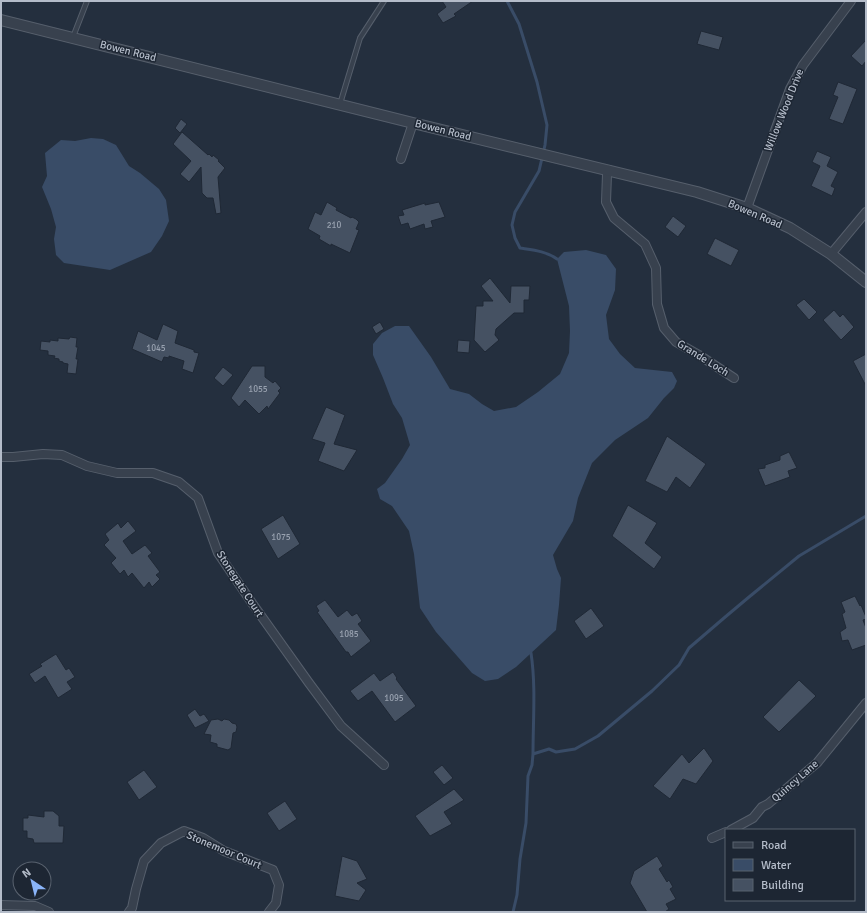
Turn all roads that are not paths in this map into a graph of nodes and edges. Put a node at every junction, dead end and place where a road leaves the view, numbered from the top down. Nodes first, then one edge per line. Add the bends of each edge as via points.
1 (87, 1) edge
2 (384, 1) edge
3 (851, 1) edge
4 (1, 20) edge
5 (72, 37) junction
6 (340, 104) junction
7 (413, 123) junction
8 (401, 159) dead end
9 (609, 170) junction
10 (746, 208) junction
11 (866, 212) edge
12 (831, 254) junction
13 (866, 282) edge
14 (734, 378) dead end
15 (1, 457) edge
16 (866, 703) edge
17 (384, 765) dead end
18 (733, 829) edge
19 (725, 832) edge
20 (712, 838) dead end
21 (1, 905) edge
22 (132, 910) edge
23 (49, 912) edge
24 (268, 912) edge

1 - 5 lane
2 - 6 lane via 360,38
3 - 10 street, Willow Wood Drive via 802,65 790,89
4 - 5 street, Bowen Road
5 - 6 street, Bowen Road
6 - 7 street, Bowen Road
7 - 8 street
7 - 9 street, Bowen Road
9 - 10 street, Bowen Road via 698,192
9 - 14 street, Grande Loch via 606,202 614,218 645,244 656,268 657,304 664,328 676,342
10 - 12 street, Bowen Road via 790,228
11 - 12 street
12 - 13 street, Bowen Road
15 - 17 street, Stonegate Court via 62,455 87,466 117,473 153,473 179,482 198,498 218,554 309,684 341,726
16 - 18 street, Quincy Lane via 817,763 762,807 753,818
19 - 20 street
21 - 23 street via 35,906
22 - 24 street, Stonemoor Court via 144,861 161,843 184,831 273,870 279,885 276,904

